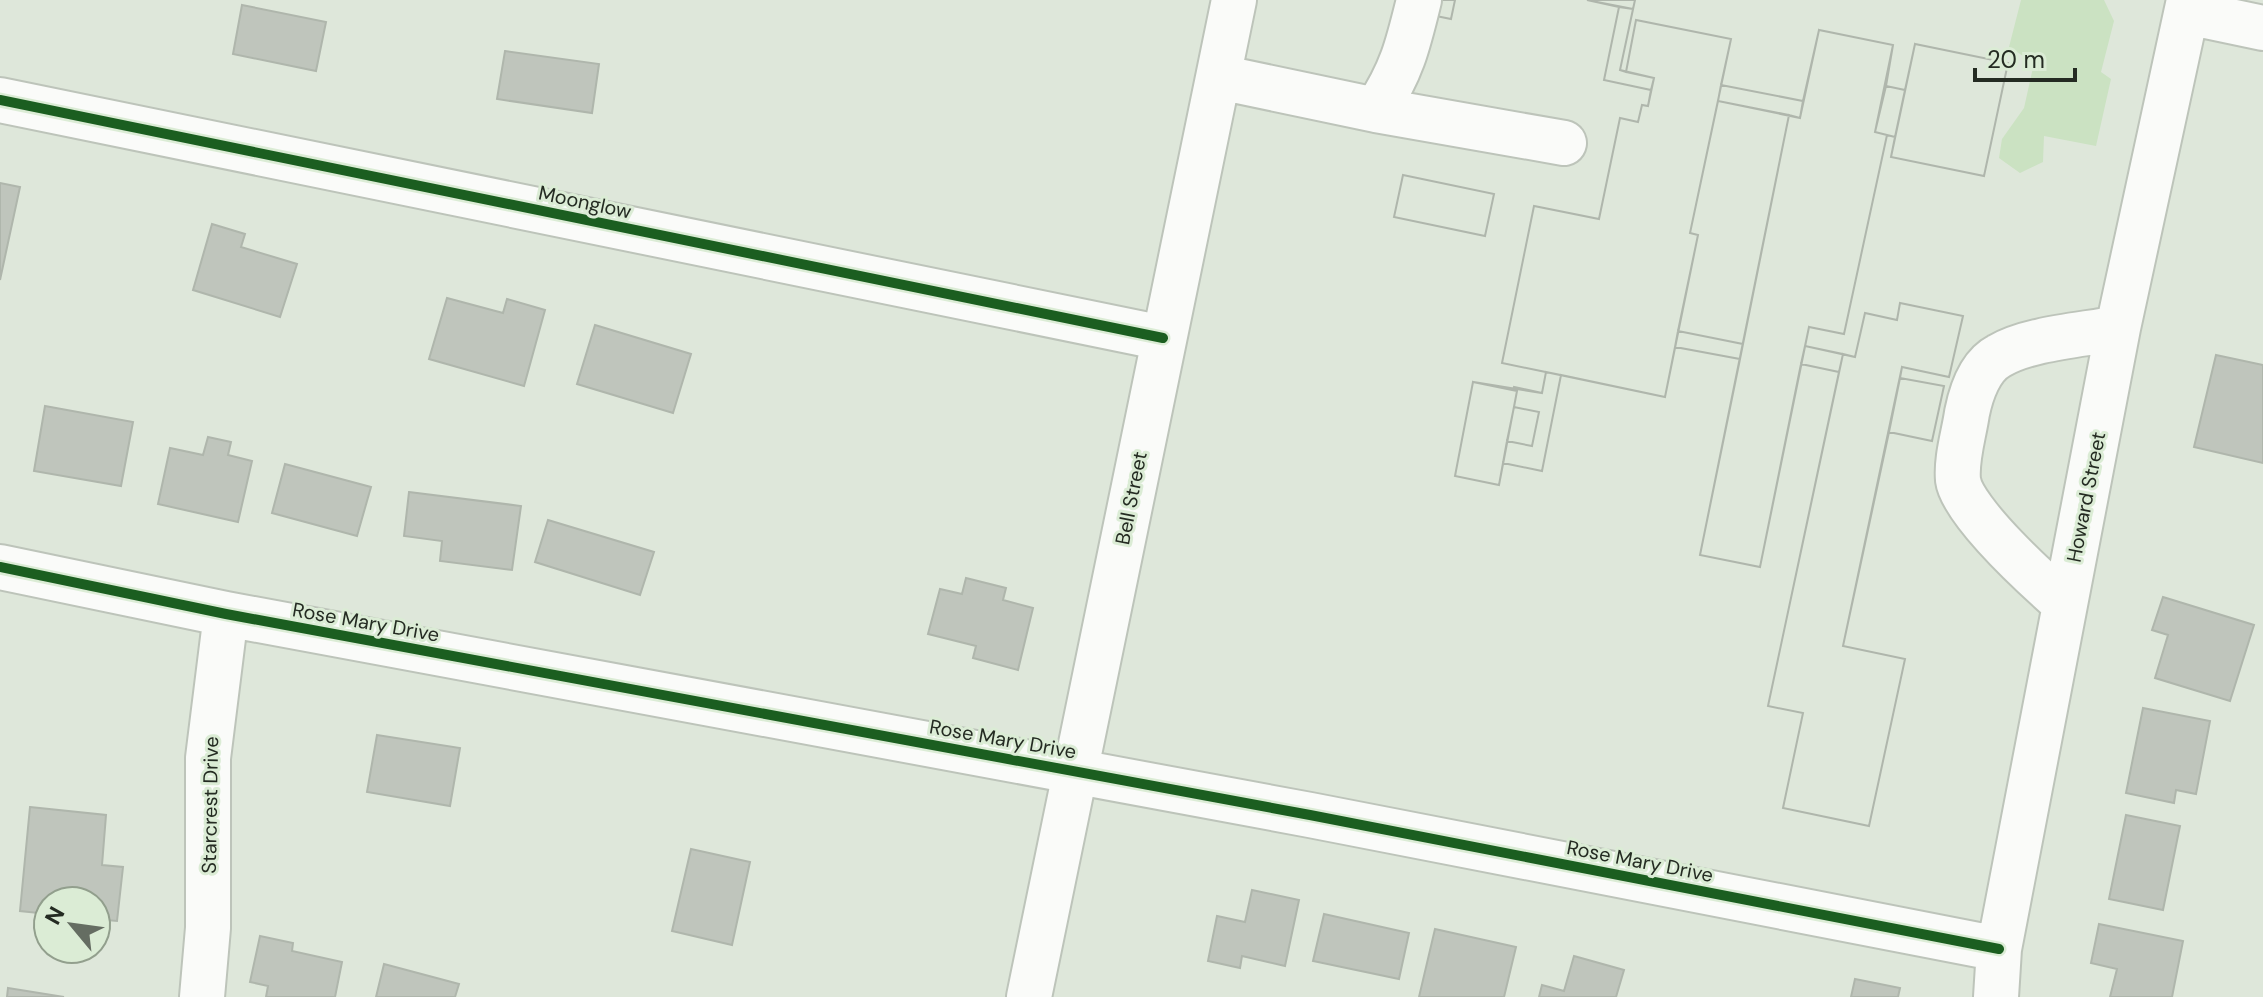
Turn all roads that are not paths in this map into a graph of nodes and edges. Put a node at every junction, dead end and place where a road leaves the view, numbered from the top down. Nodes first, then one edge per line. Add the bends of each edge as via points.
1 (1234, 0) edge
2 (1419, 0) edge
3 (2188, 6) edge
4 (2263, 28) edge
5 (1219, 77) junction
6 (0, 100) edge
7 (1376, 110) junction
8 (1564, 143) dead end
9 (2118, 328) junction
10 (1163, 338) junction
11 (0, 567) edge
12 (2065, 604) junction
13 (226, 614) junction
14 (1075, 771) junction
15 (1999, 949) junction
16 (202, 997) edge
17 (1029, 997) edge
18 (1996, 997) edge

1 - 5 street, Bell Street
2 - 7 street via 1395,82
3 - 4 street
3 - 9 street, Howard Street
5 - 7 street
5 - 10 street, Bell Street
6 - 10 street, Moonglow
7 - 8 street
9 - 12 street, Howard Street
9 - 12 street via 1999,356 1983,370 1969,405 1958,483 2002,546
10 - 14 street, Bell Street
11 - 13 street, Rose Mary Drive
12 - 15 street, Howard Street
13 - 14 street, Rose Mary Drive
13 - 16 street, Starcrest Drive via 208,758 208,928
14 - 15 street, Rose Mary Drive
14 - 17 street, Bell Street
15 - 18 street, Howard Street

